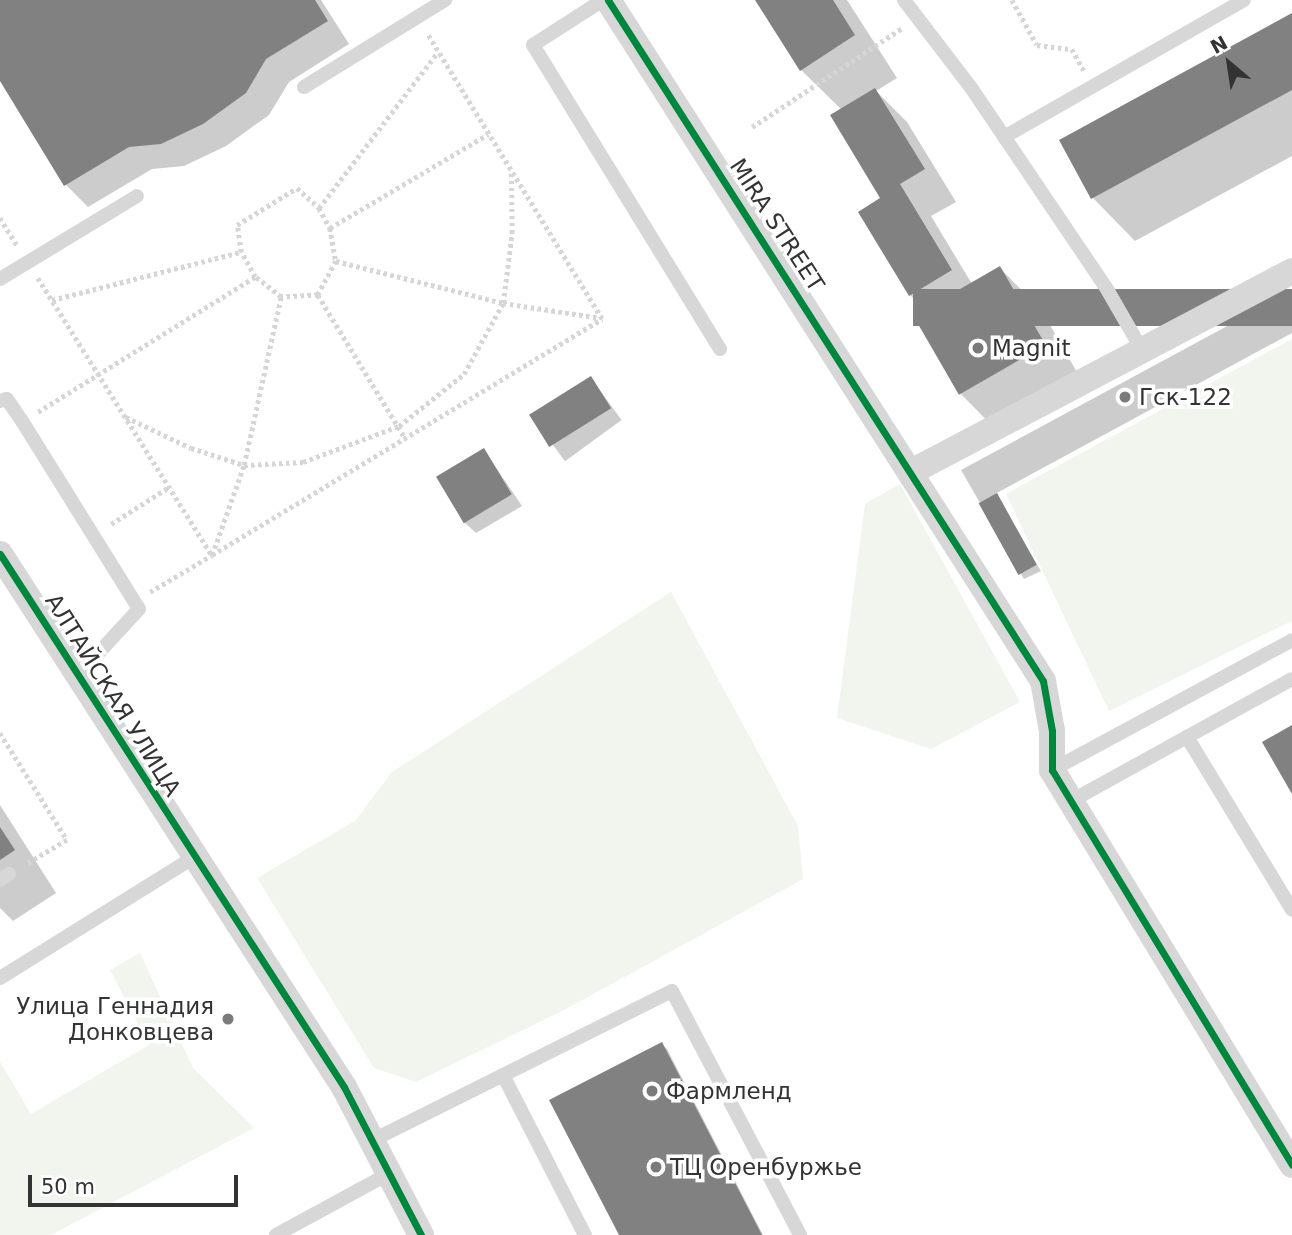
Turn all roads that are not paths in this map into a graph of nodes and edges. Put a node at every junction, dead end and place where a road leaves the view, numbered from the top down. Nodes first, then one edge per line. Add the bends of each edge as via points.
1 (445, 0) edge
2 (606, 0) edge
3 (904, 0) edge
4 (1244, 0) edge
5 (304, 87) dead end
6 (1004, 137) junction
7 (137, 196) dead end
8 (1292, 271) edge
9 (0, 279) edge
10 (720, 349) dead end
11 (1142, 350) junction
12 (0, 401) edge
13 (913, 471) junction
14 (0, 554) edge
15 (1292, 640) edge
16 (79, 674) junction
17 (1292, 679) edge
18 (1187, 737) junction
19 (1052, 769) junction
20 (1071, 801) junction
21 (192, 858) junction
22 (1292, 910) edge
23 (0, 978) edge
24 (503, 1075) junction
25 (373, 1140) junction
26 (1292, 1165) edge
27 (390, 1172) junction
28 (276, 1235) edge
29 (421, 1235) edge
30 (585, 1235) edge
31 (800, 1235) edge

1 - 5 lane
2 - 10 lane via 533,45
2 - 13 street, MIRA STREET
3 - 6 lane
4 - 6 lane
6 - 11 lane
7 - 9 lane
8 - 11 street
11 - 13 street
12 - 16 lane via 6,399 22,421 139,609
13 - 19 street, MIRA STREET via 1043,681 1052,731
14 - 16 street, АЛТАЙСКАЯ УЛИЦА
15 - 19 lane
16 - 21 street, АЛТАЙСКАЯ УЛИЦА
17 - 18 lane
18 - 20 lane
18 - 22 lane
19 - 20 street
20 - 26 street
21 - 23 lane
21 - 25 street, АЛТАЙСКАЯ УЛИЦА via 344,1087
24 - 25 lane
24 - 30 lane
24 - 31 lane via 672,991
25 - 27 street, АЛТАЙСКАЯ УЛИЦА
27 - 28 lane
27 - 29 street, АЛТАЙСКАЯ УЛИЦА

